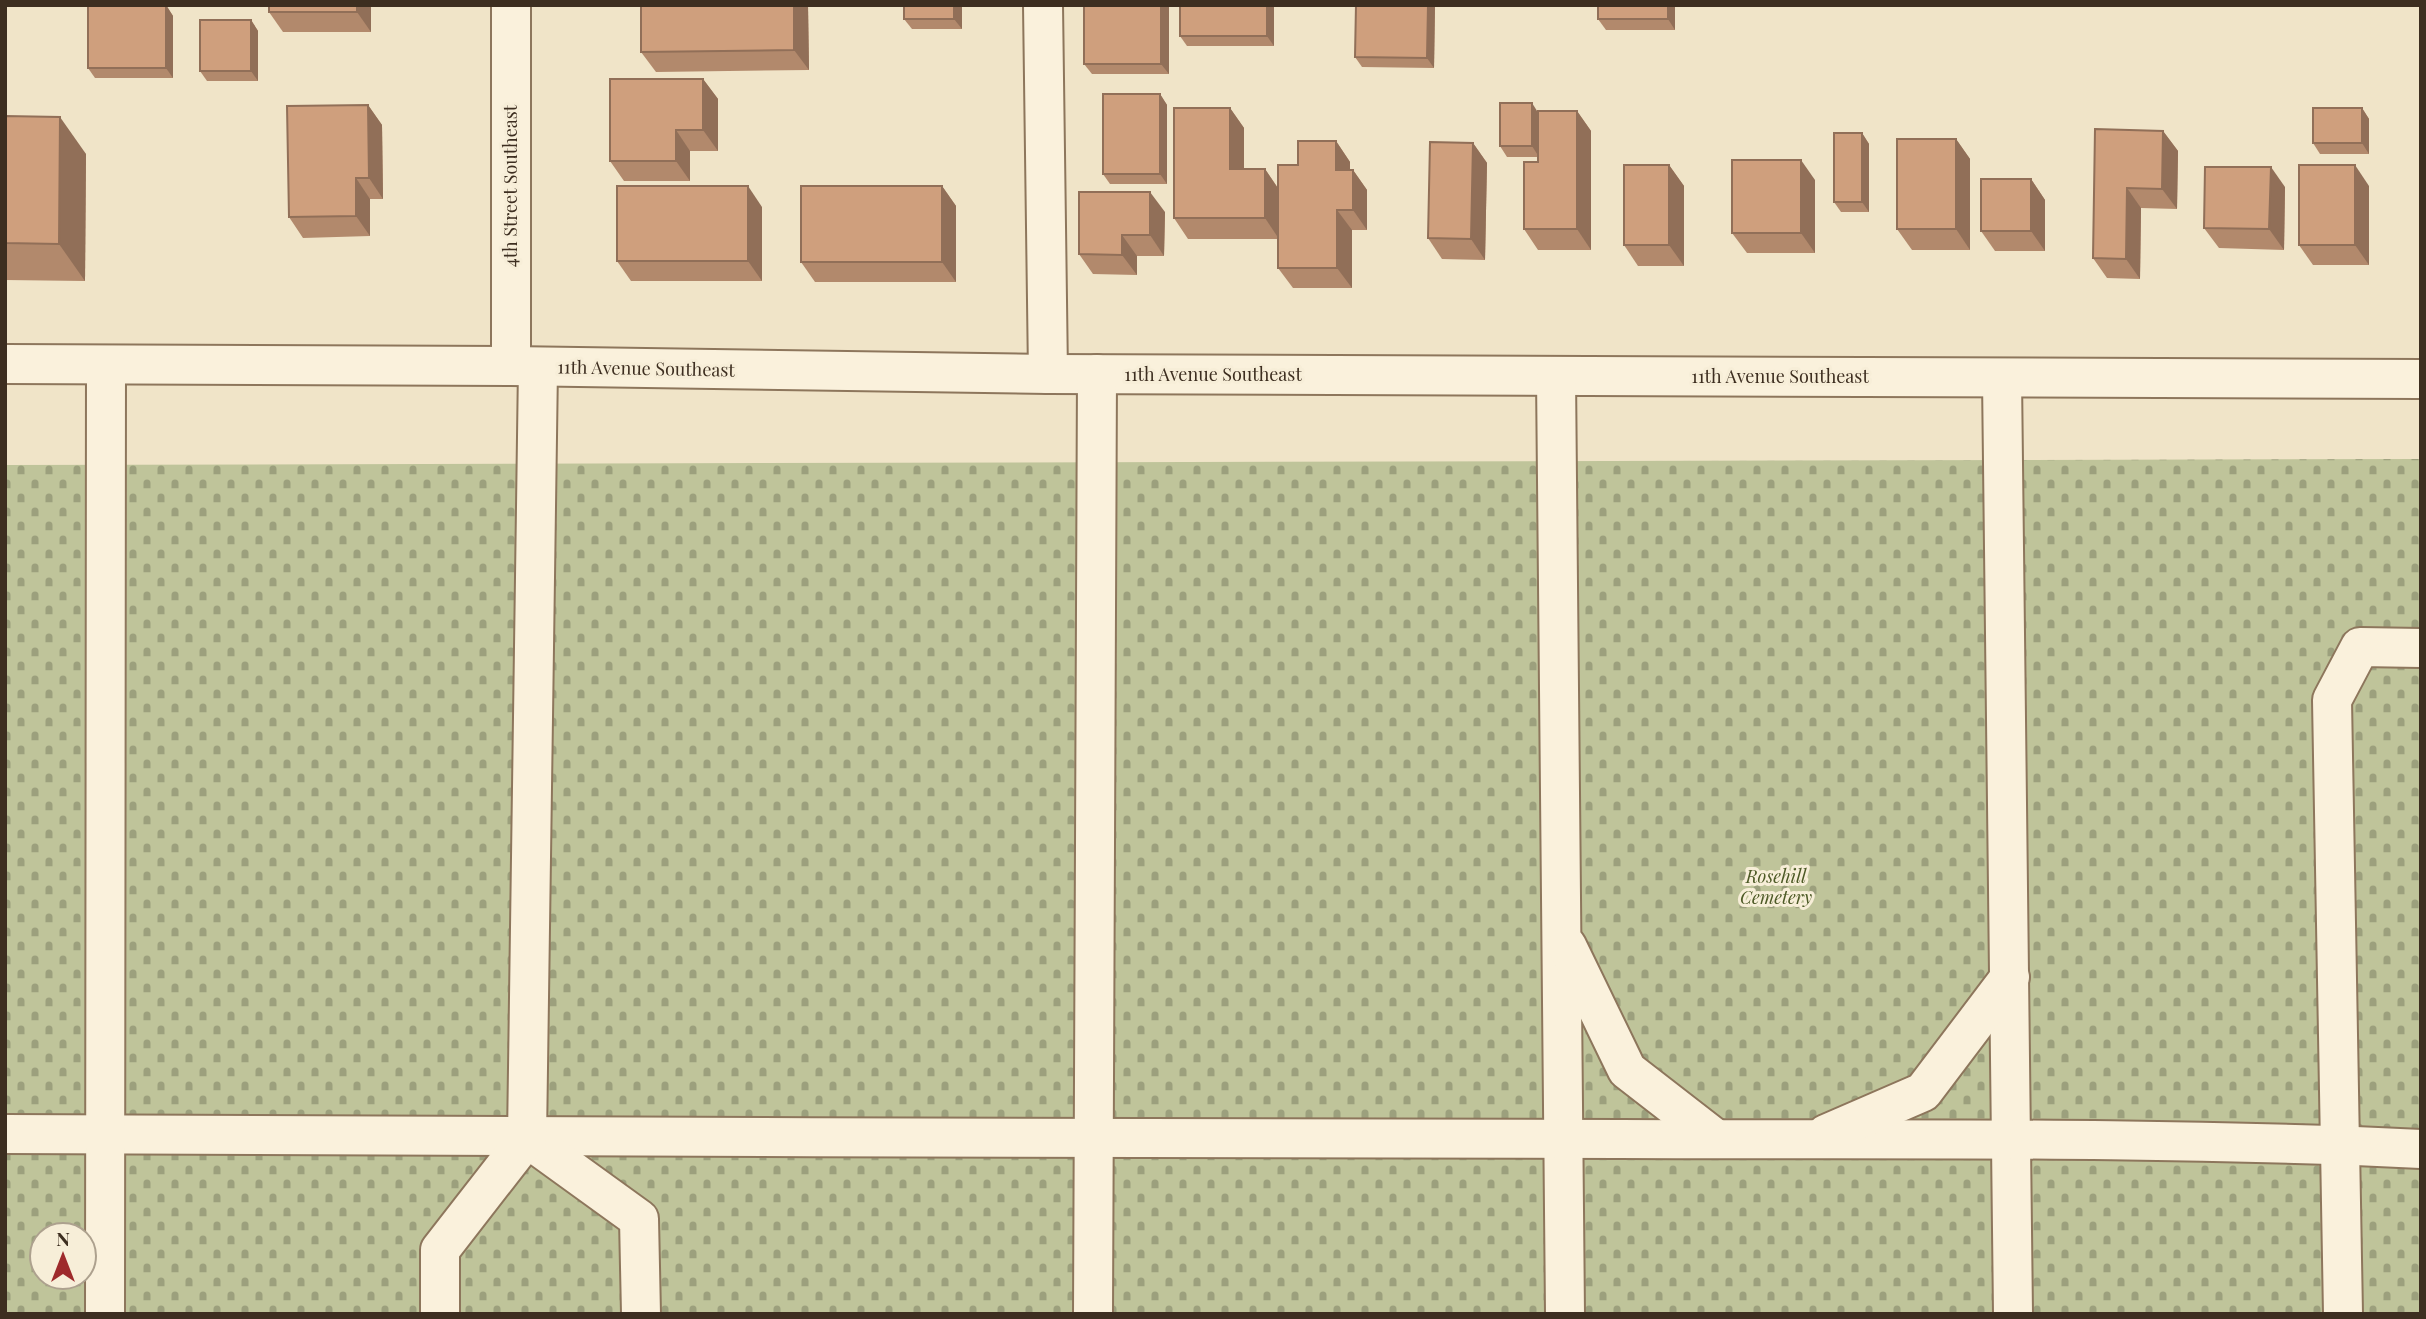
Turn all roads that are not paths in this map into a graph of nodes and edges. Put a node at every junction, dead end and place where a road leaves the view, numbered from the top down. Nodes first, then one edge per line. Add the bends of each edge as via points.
1 (511, 5) edge
2 (1043, 5) edge
3 (5, 364) edge
4 (106, 366) junction
5 (524, 367) junction
6 (1048, 374) junction
7 (1097, 374) junction
8 (1556, 376) junction
9 (2002, 378) junction
10 (2421, 379) edge
11 (2421, 648) edge
12 (1561, 934) junction
13 (2010, 977) junction
14 (5, 1134) edge
15 (106, 1135) junction
16 (1093, 1136) junction
17 (527, 1138) junction
18 (1563, 1138) junction
19 (1716, 1139) junction
20 (1812, 1140) junction
21 (2012, 1141) junction
22 (2339, 1145) junction
23 (2421, 1149) edge
24 (105, 1314) edge
25 (440, 1314) edge
26 (640, 1314) edge
27 (1093, 1314) edge
28 (1565, 1314) edge
29 (2013, 1314) edge
30 (2343, 1314) edge

1 - 5 street, 4th Street Southeast
2 - 6 street
3 - 4 street, 11th Avenue Southeast
4 - 5 street, 11th Avenue Southeast
4 - 15 street
5 - 6 street, 11th Avenue Southeast
5 - 17 street, 4th Street Southeast
6 - 7 street, 11th Avenue Southeast
7 - 8 street, 11th Avenue Southeast
7 - 16 street
8 - 9 street, 11th Avenue Southeast
8 - 12 street
9 - 10 street, 11th Avenue Southeast
9 - 13 street
11 - 22 street via 2360,647 2332,700
12 - 18 street
12 - 19 street via 1627,1070
13 - 20 street via 1923,1092
13 - 21 street
14 - 15 street
15 - 17 street
15 - 24 street
16 - 17 street
16 - 18 street
16 - 27 street
17 - 25 street via 440,1250
17 - 26 street via 639,1219
18 - 19 street
18 - 28 street
19 - 20 street
20 - 21 street
21 - 22 street
21 - 29 street
22 - 23 street
22 - 30 street

